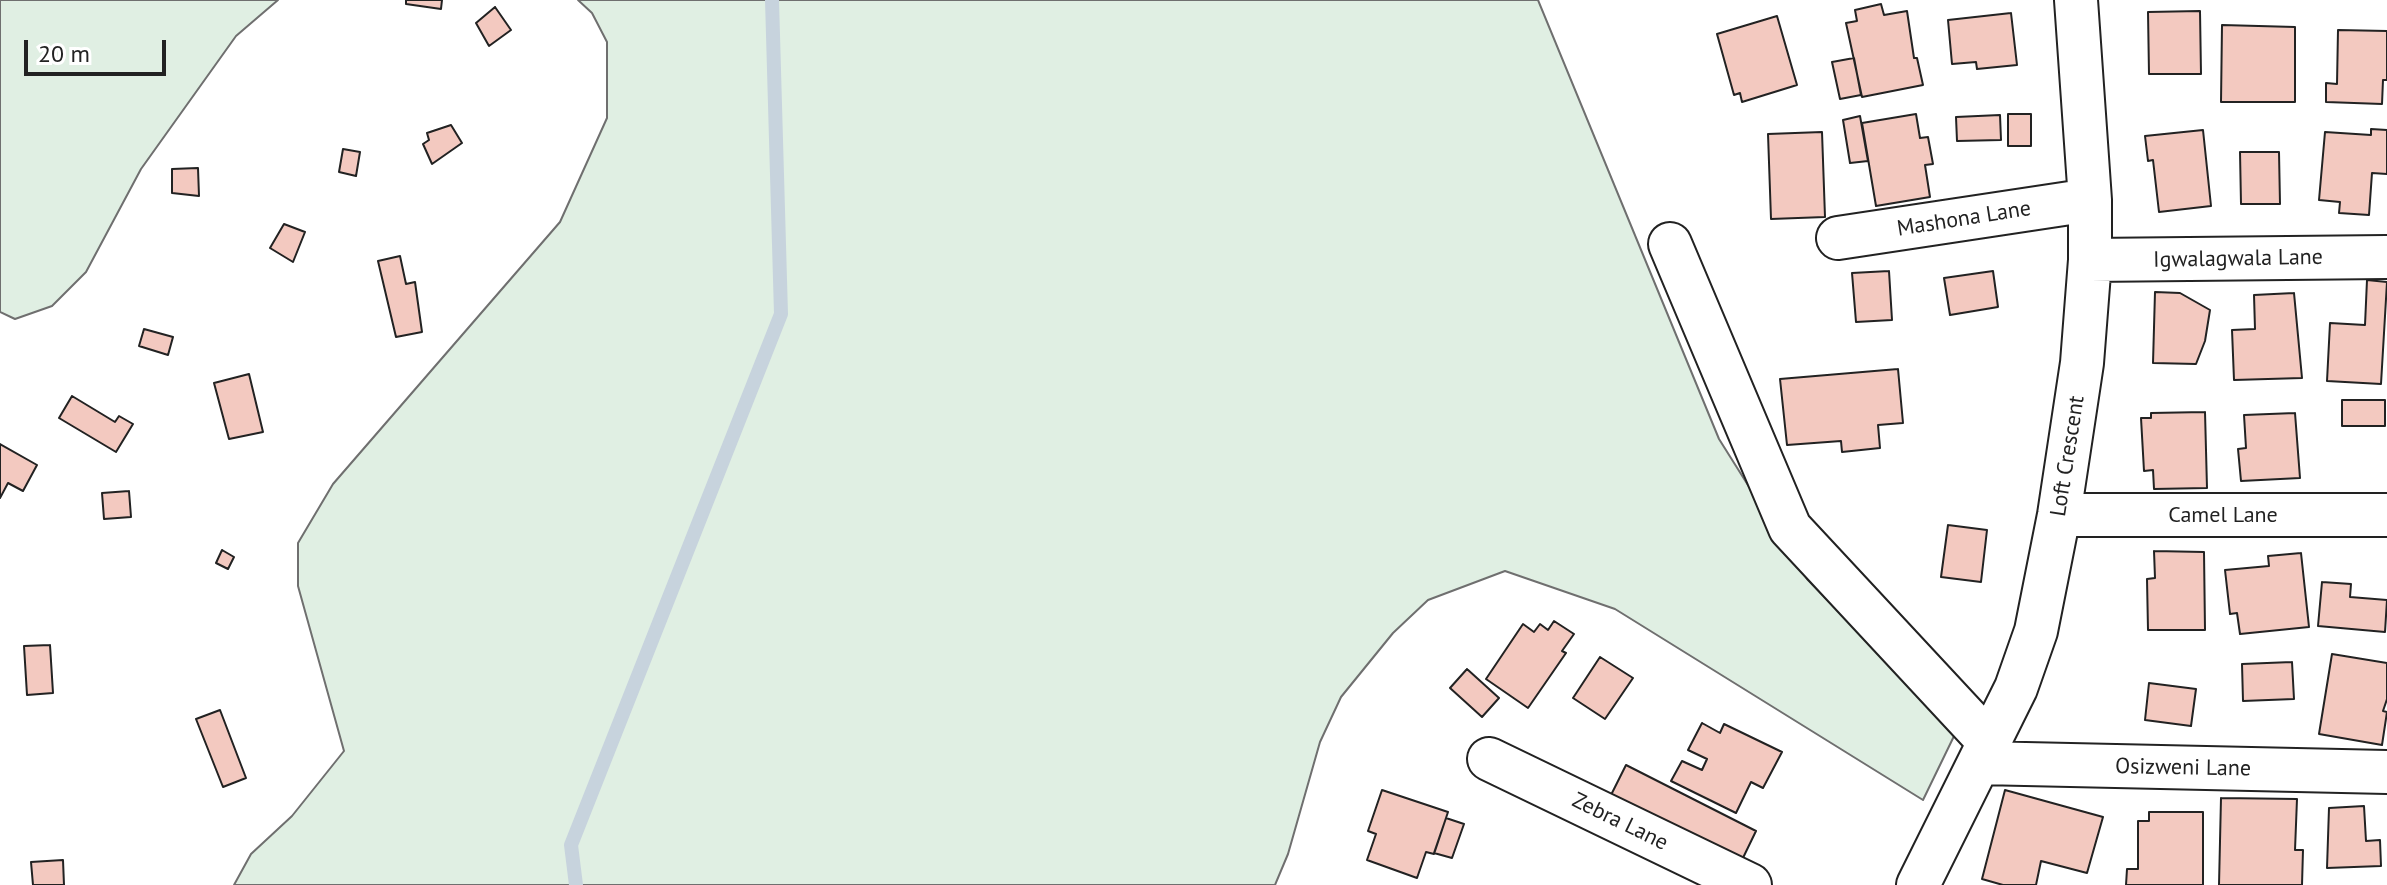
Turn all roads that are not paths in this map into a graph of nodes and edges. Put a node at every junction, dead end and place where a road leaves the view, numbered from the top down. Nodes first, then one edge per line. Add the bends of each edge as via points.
1 (2076, 0) edge
2 (2090, 200) junction
3 (1838, 238) dead end
4 (1670, 244) dead end
5 (2387, 257) edge
6 (2090, 260) junction
7 (2059, 515) junction
8 (2387, 515) edge
9 (1985, 753) junction
10 (1489, 759) dead end
11 (2387, 772) edge
12 (1750, 885) edge
13 (1918, 885) edge

1 - 2 street, Loft Crescent
2 - 3 street, Mashona Lane
2 - 6 street, Loft Crescent
4 - 9 street via 1790,528
5 - 6 street, Igwalagwala Lane
6 - 7 street, Loft Crescent via 2082,363
7 - 8 street, Camel Lane
7 - 9 street, Loft Crescent via 2036,631
9 - 11 street, Osizweni Lane
9 - 13 street, Loft Crescent
10 - 12 street, Zebra Lane

